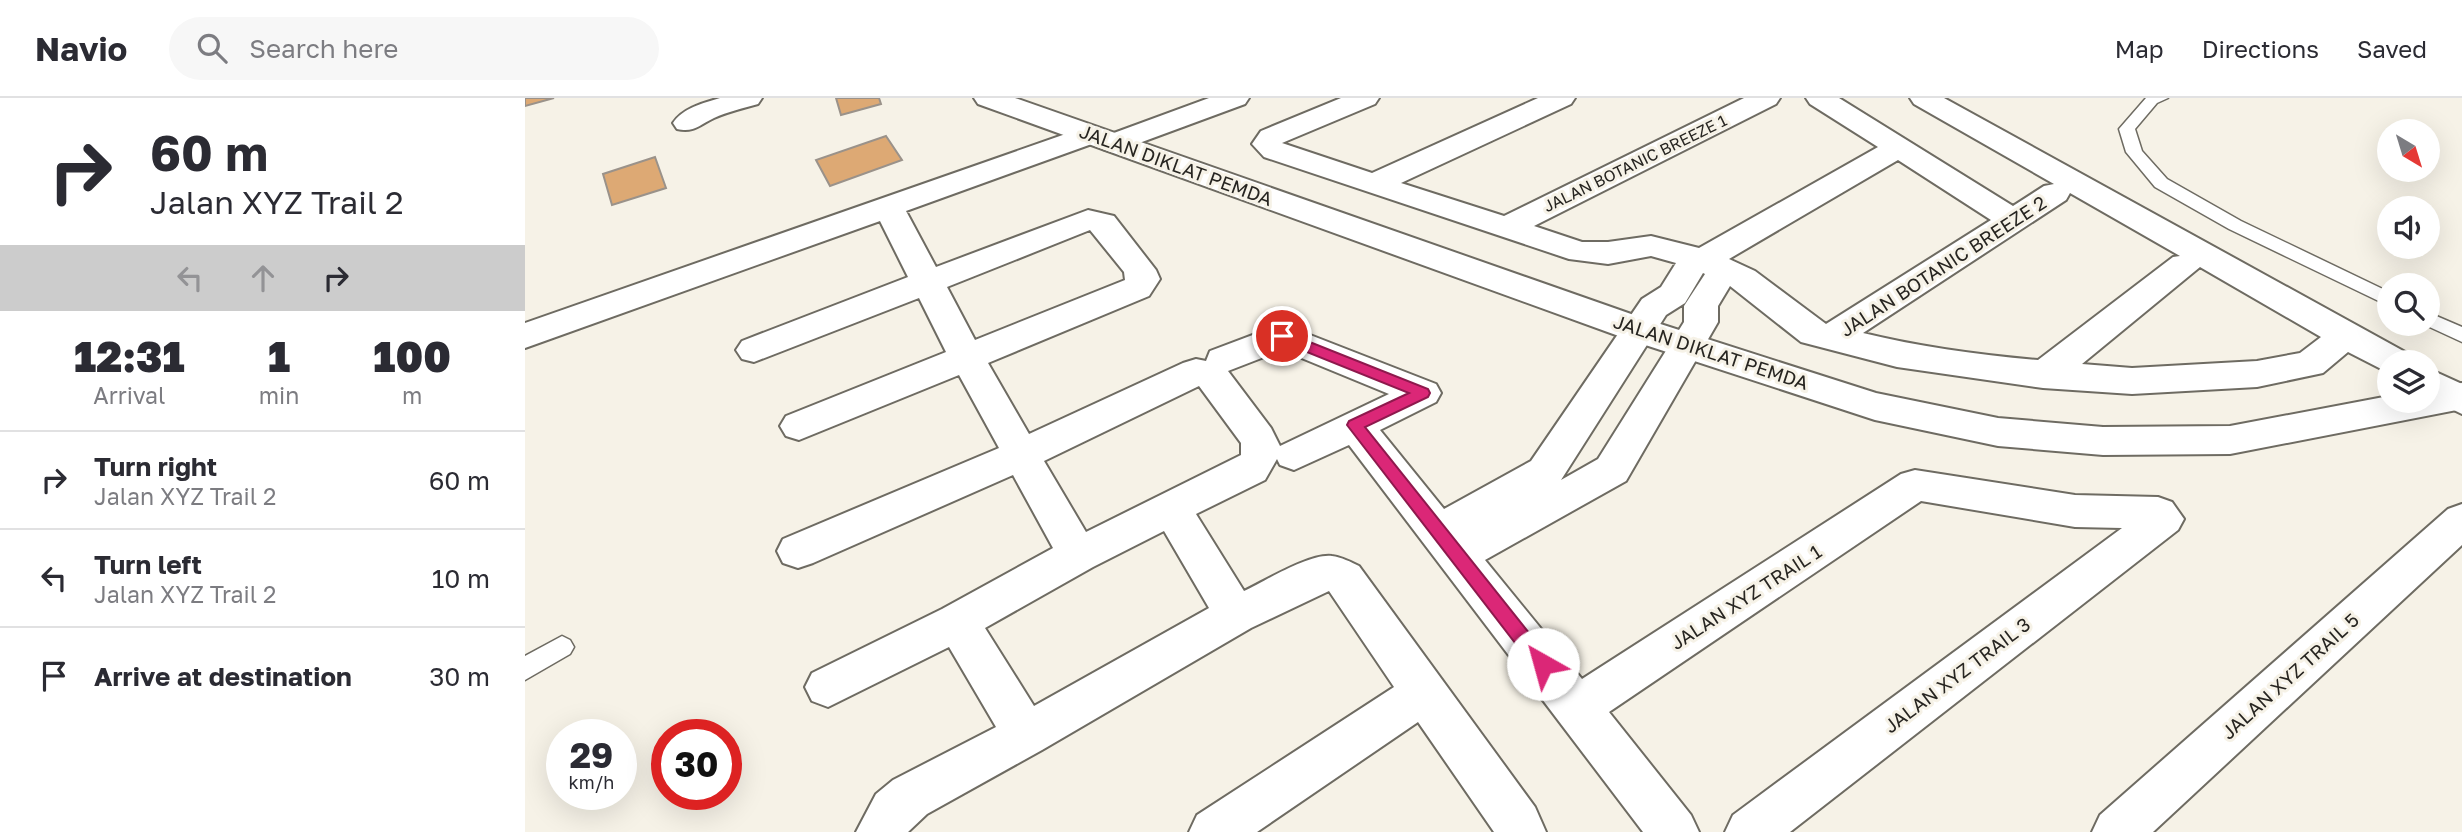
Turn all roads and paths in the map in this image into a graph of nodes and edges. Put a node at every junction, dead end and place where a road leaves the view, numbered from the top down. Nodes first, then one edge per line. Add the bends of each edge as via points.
1 (748, 98) edge
2 (988, 98) edge
3 (1235, 98) edge
4 (1365, 98) edge
5 (1561, 98) edge
6 (1766, 98) edge
7 (1820, 98) edge
8 (1924, 98) edge
9 (2153, 99) edge
10 (687, 123) dead end
11 (1101, 139) junction
12 (1899, 147) junction
13 (1373, 184) junction
14 (2055, 193) dead end
15 (891, 211) junction
16 (2014, 220) junction
17 (1505, 228) junction
18 (1707, 263) junction
19 (2185, 265) dead end
20 (928, 280) junction
21 (2377, 294) edge
22 (2440, 324) edge
23 (1639, 330) junction
24 (2462, 335) edge
25 (525, 336) edge
26 (1830, 338) junction
27 (1688, 344) junction
28 (2334, 345) dead end
29 (754, 350) dead end
30 (2377, 352) edge
31 (967, 358) junction
32 (1223, 360) dead end
33 (2043, 375) junction
34 (2452, 394) edge
35 (1355, 425) junction
36 (799, 426) dead end
37 (1023, 454) junction
38 (1294, 455) dead end
39 (1173, 509) junction
40 (2164, 519) joint
41 (2462, 520) edge
42 (1448, 543) junction
43 (798, 551) dead end
44 (1078, 555) junction
45 (1236, 615) junction
46 (957, 622) junction
47 (562, 647) dead end
48 (525, 669) edge
49 (828, 687) dead end
50 (1424, 693) junction
51 (1577, 708) junction
52 (1026, 735) junction
53 (881, 832) edge
54 (1215, 832) edge
55 (1521, 832) edge
56 (1674, 832) edge
57 (1751, 832) edge
58 (2117, 832) edge

1 - 10 street via 703,112
2 - 11 street, JALAN DIKLAT PEMDA
3 - 11 street
4 - 13 street via 1271,137 1267,144 1274,151
5 - 13 street
6 - 17 street, JALAN BOTANIC BREEZE 1
7 - 12 street
8 - 30 street
9 - 21 lane via 2127,129 2134,152 2161,183
11 - 15 street
11 - 23 street, JALAN DIKLAT PEMDA
12 - 16 street
12 - 18 street
13 - 17 street
14 - 16 street, JALAN BOTANIC BREEZE 2
15 - 20 street
15 - 25 street
16 - 26 street, JALAN BOTANIC BREEZE 2
17 - 18 street via 1580,252 1651,246
18 - 23 street via 1654,307
18 - 26 street via 1743,279 1813,333
18 - 27 street via 1701,322
19 - 33 street
20 - 29 street
20 - 31 street
20 - 31 street via 1088,220 1103,223 1140,270 1143,278 1137,288
22 - 24 lane
23 - 27 street, JALAN DIKLAT PEMDA
23 - 42 street via 1545,472
26 - 33 street via 1897,354
27 - 34 street, JALAN DIKLAT PEMDA via 1875,406 1998,432 2103,441 2230,440
27 - 42 street via 1612,470
28 - 33 street via 2310,364 2257,374 2132,381
31 - 36 street
31 - 37 street
32 - 35 street via 1282,336 1423,393
35 - 38 street
35 - 42 street
37 - 39 street via 1188,375 1205,372 1258,438 1260,458 1251,468
37 - 43 street
37 - 44 street
39 - 44 street
39 - 45 street
40 - 51 street, JALAN XYZ TRAIL 1 via 2158,513 2075,511 1915,485
40 - 57 street, JALAN XYZ TRAIL 3
41 - 58 street, JALAN XYZ TRAIL 5
42 - 51 street
44 - 46 street
45 - 50 street via 1313,578 1336,573
45 - 52 street
46 - 49 street
46 - 52 street
47 - 48 lane
50 - 54 street
50 - 55 street
51 - 56 street
52 - 53 street via 910,797 893,811

